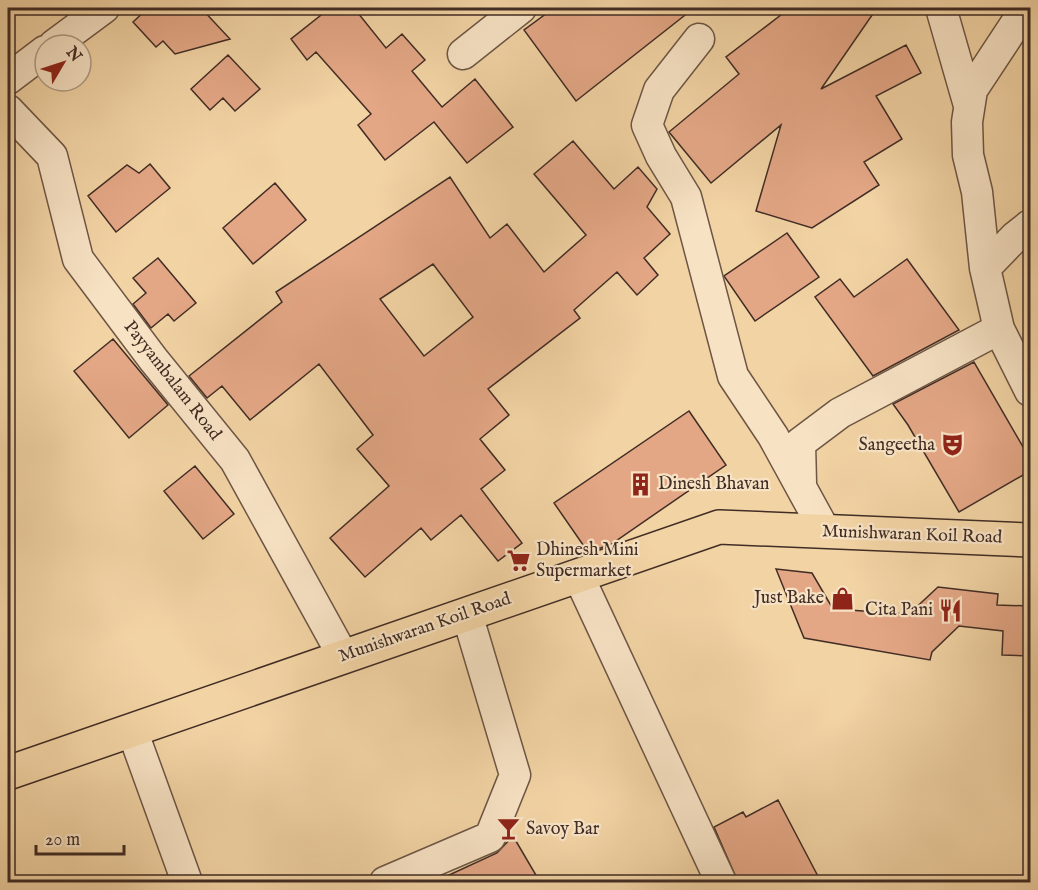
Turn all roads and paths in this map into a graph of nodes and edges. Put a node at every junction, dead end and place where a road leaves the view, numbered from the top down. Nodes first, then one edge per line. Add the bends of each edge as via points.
1 (104, 8) edge
2 (521, 8) edge
3 (941, 8) edge
4 (1026, 8) edge
5 (70, 33) edge
6 (699, 39) dead end
7 (463, 54) dead end
8 (33, 60) edge
9 (8, 79) edge
10 (968, 102) junction
11 (8, 110) edge
12 (1030, 225) edge
13 (986, 268) junction
14 (999, 329) junction
15 (1030, 391) edge
16 (801, 486) junction
17 (825, 531) junction
18 (1030, 540) edge
19 (578, 575) junction
20 (467, 614) junction
21 (343, 656) junction
22 (132, 730) junction
23 (8, 773) edge
24 (187, 882) edge
25 (385, 882) edge
26 (721, 882) edge

1 - 5 street
2 - 7 street
3 - 10 street
4 - 10 street
6 - 16 street via 659,90 646,125 687,197 733,376
8 - 9 street
10 - 13 street via 968,155 977,192
11 - 21 street, Payyambalam Road via 52,156 78,258 235,460
12 - 13 street
13 - 14 street
14 - 15 street
14 - 16 street via 840,413 808,437 801,443
16 - 17 street
17 - 18 main road, Munishwaran Koil Road
17 - 19 main road, Munishwaran Koil Road via 719,527
19 - 20 main road, Munishwaran Koil Road
19 - 26 street
20 - 21 main road, Munishwaran Koil Road
20 - 25 street via 515,775 490,837
21 - 22 main road, Munishwaran Koil Road
22 - 23 main road, Munishwaran Koil Road
22 - 24 street

